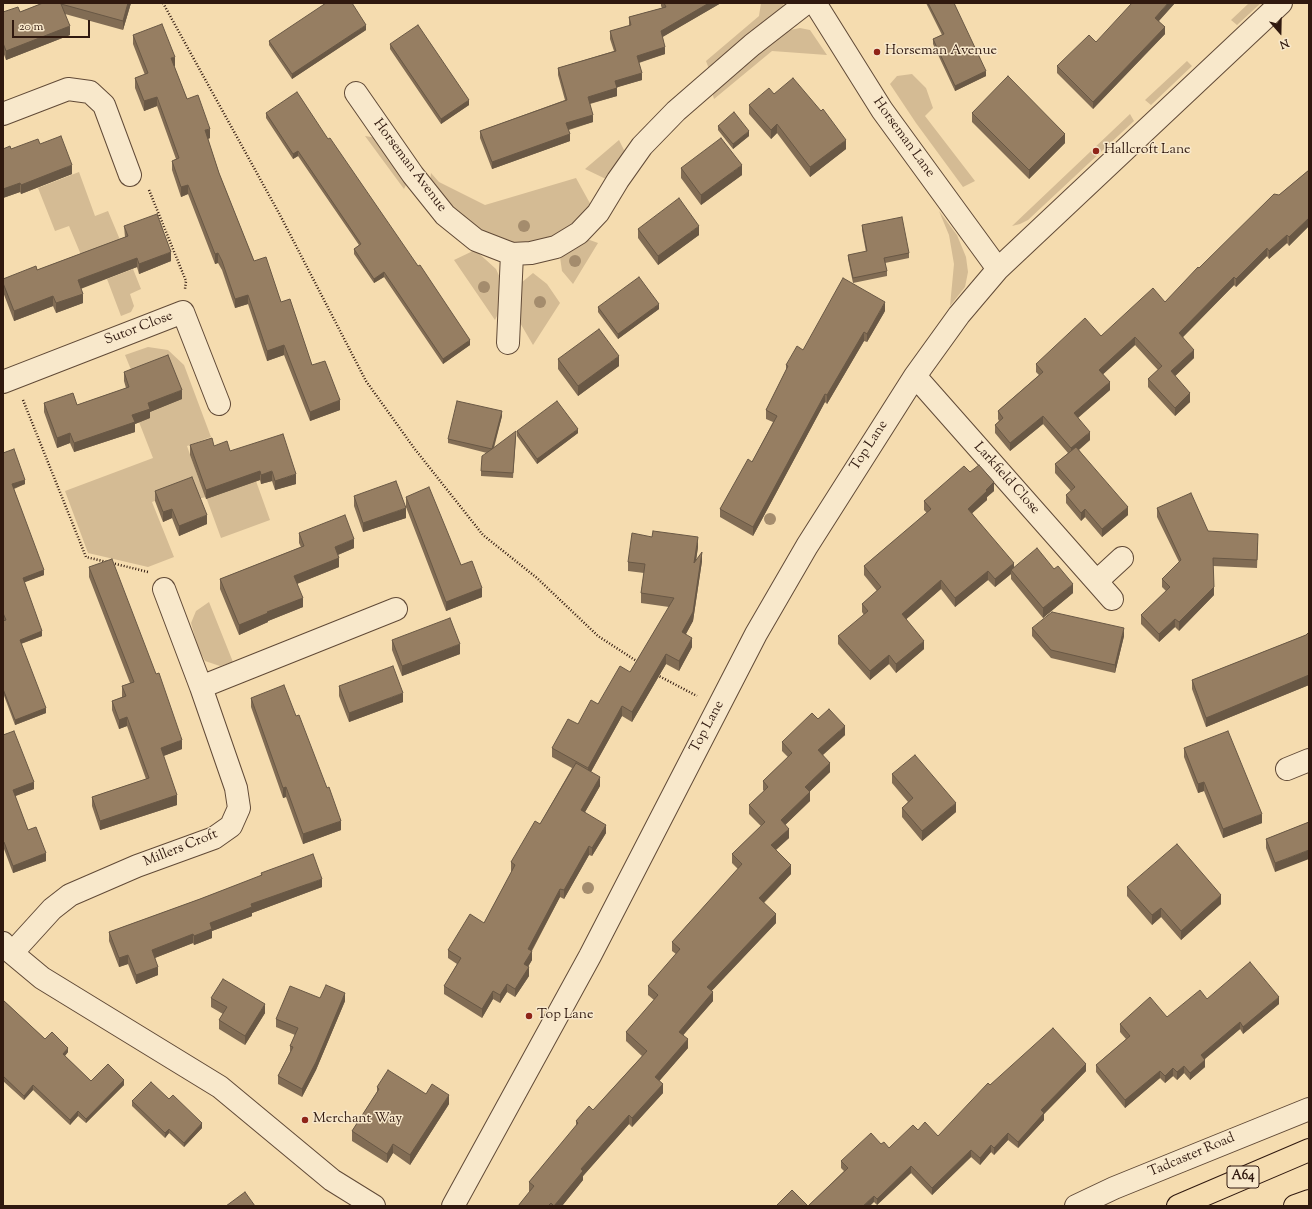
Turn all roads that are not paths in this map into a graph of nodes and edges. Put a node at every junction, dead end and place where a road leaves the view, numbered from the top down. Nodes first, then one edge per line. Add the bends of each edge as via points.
1 (806, 3) edge
2 (815, 3) edge
3 (1281, 3) edge
4 (356, 93) dead end
5 (3, 114) edge
6 (130, 175) road end
7 (512, 254) junction
8 (998, 269) junction
9 (508, 343) dead end
10 (915, 376) junction
11 (8, 380) edge
12 (219, 404) dead end
13 (1122, 558) dead end
14 (1097, 581) junction
15 (164, 589) road end
16 (1112, 598) dead end
17 (396, 609) dead end
18 (201, 687) junction
19 (1309, 760) edge
20 (1287, 769) dead end
21 (7, 948) edge
22 (1309, 1109) edge
23 (1309, 1150) edge
24 (1309, 1201) edge
25 (374, 1206) edge
26 (454, 1206) edge
27 (1076, 1206) edge
28 (1178, 1206) edge
29 (1296, 1206) edge

1 - 7 street, Horseman Avenue via 752,45 676,111 642,146 598,213 579,233 556,247 532,253
2 - 8 street, Horseman Lane via 882,110
3 - 8 street
4 - 7 street, Horseman Avenue via 413,175 445,215 476,240
5 - 6 street via 68,89 90,92 104,105
7 - 9 street
8 - 10 street, Top Lane via 959,315
10 - 14 street, Larkfield Close
10 - 26 street, Top Lane via 807,546 756,634 590,956
11 - 12 street, Sutor Close via 183,312
13 - 14 street
14 - 16 street, Larkfield Close
15 - 18 street, Millers Croft
17 - 18 street
18 - 21 street, Millers Croft via 236,788 239,808 232,826 214,838 137,866 70,895
19 - 20 street
21 - 25 street via 42,978 220,1087 332,1180
22 - 27 street, Tadcaster Road
23 - 28 highway, A64
24 - 29 highway

